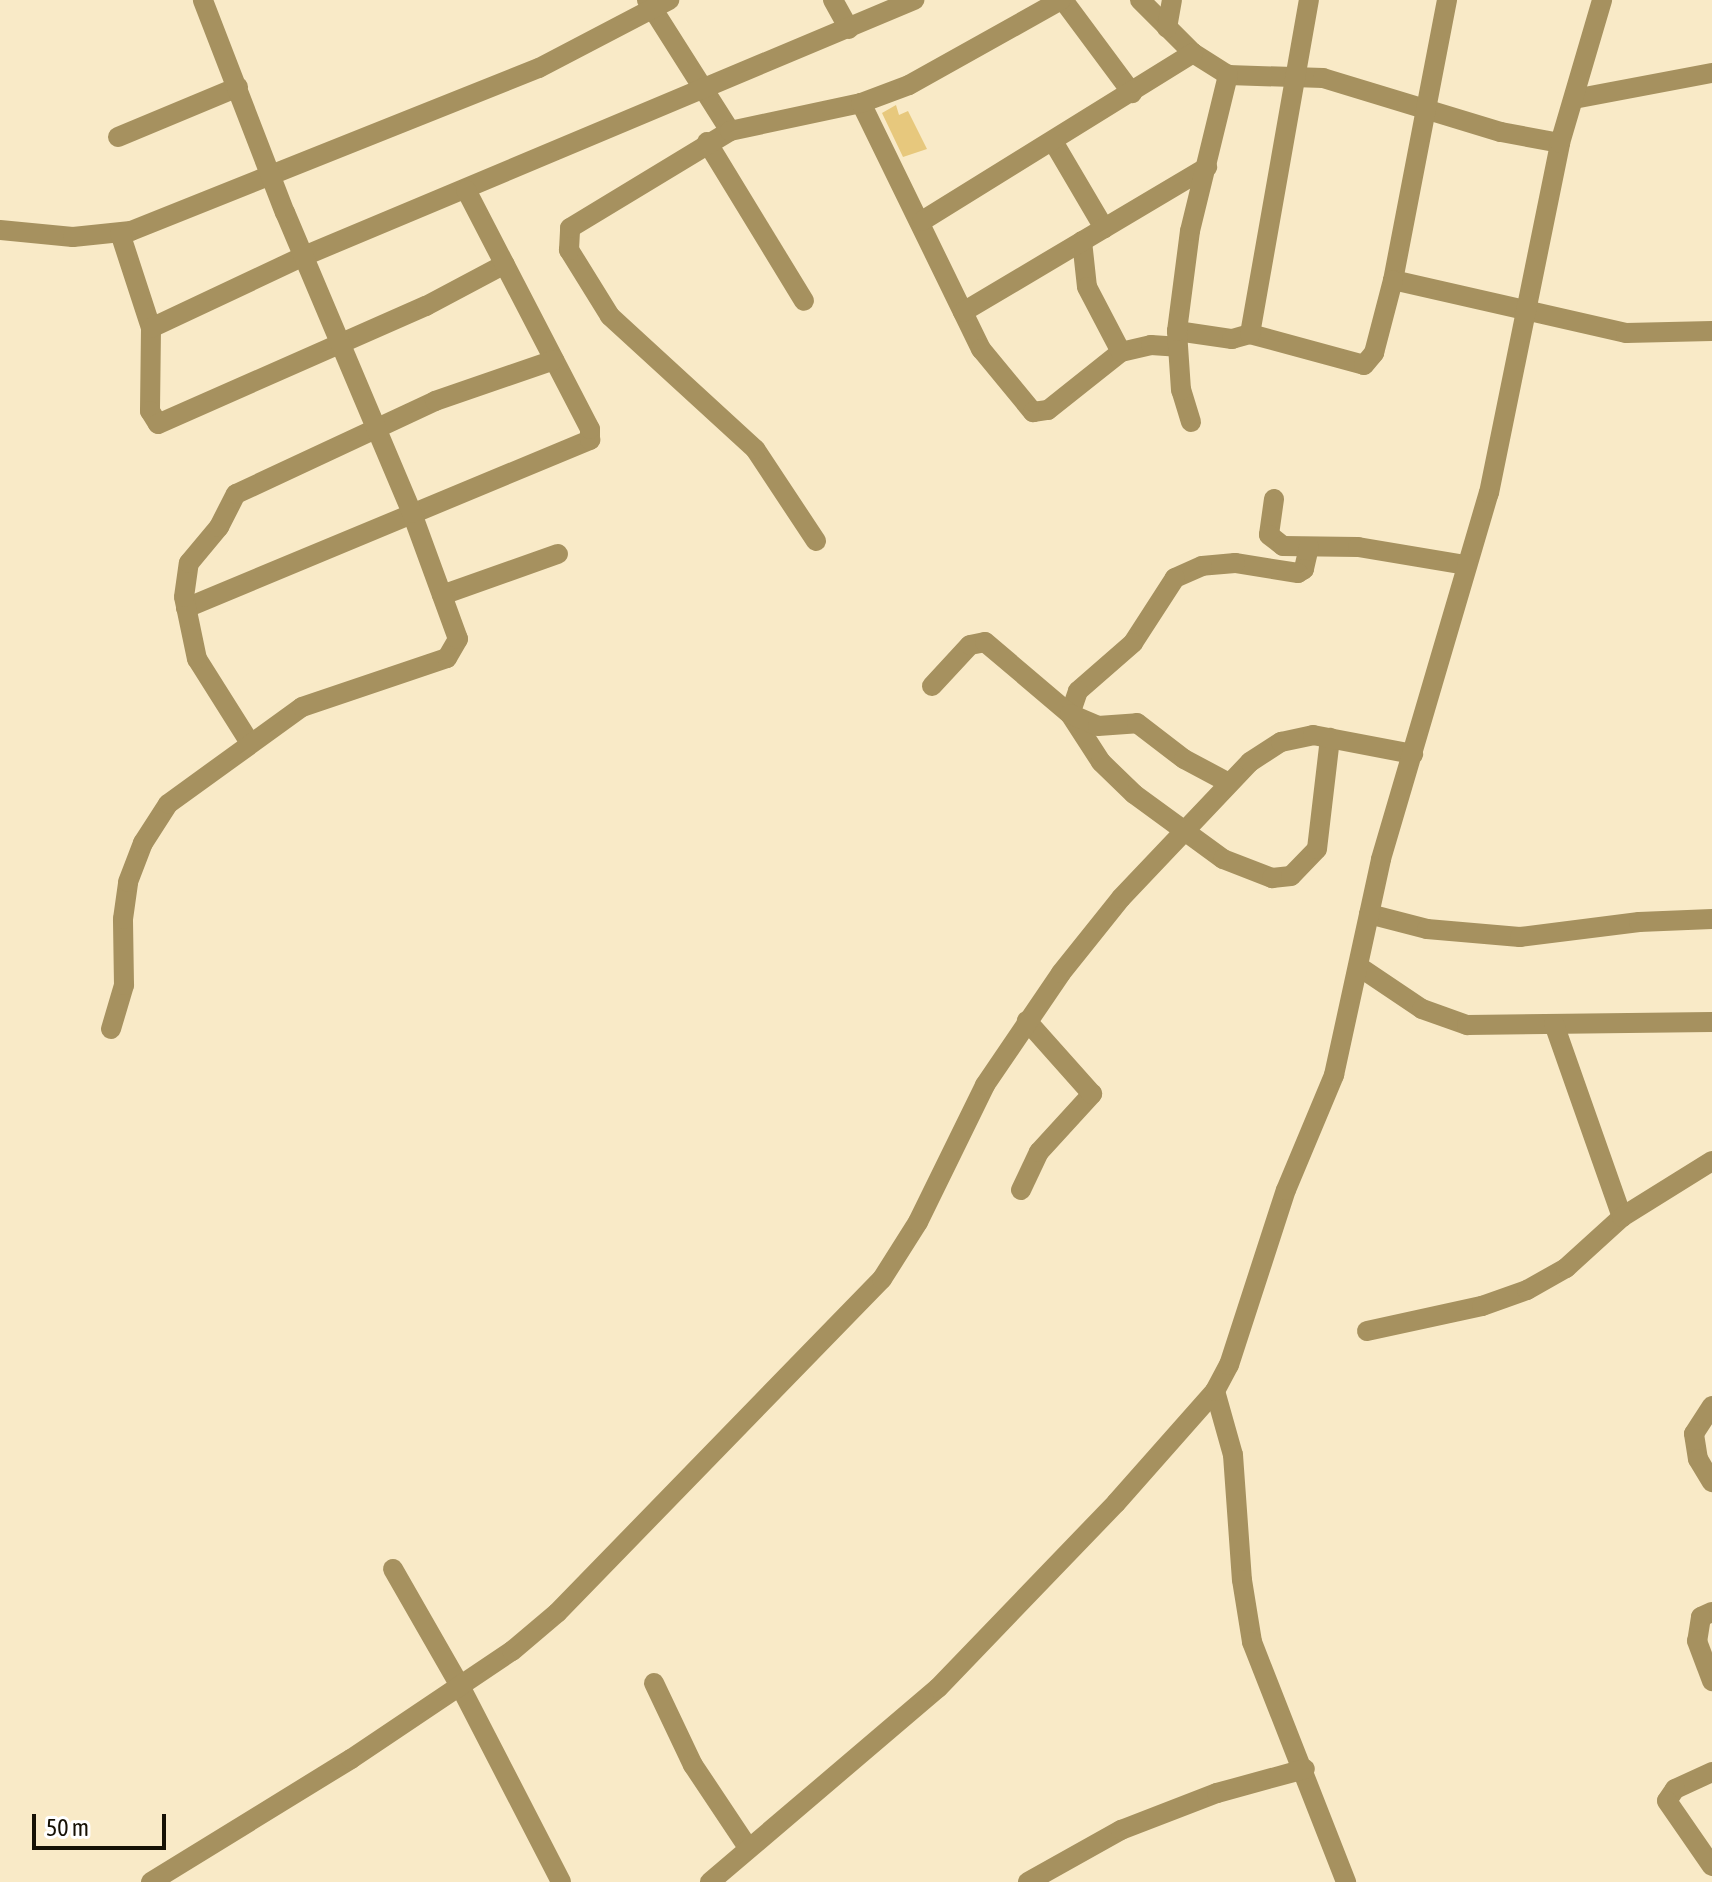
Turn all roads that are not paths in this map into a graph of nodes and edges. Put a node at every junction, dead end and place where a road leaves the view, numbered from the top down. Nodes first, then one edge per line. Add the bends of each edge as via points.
1 (203, 0) edge
2 (833, 0) edge
3 (914, 0) edge
4 (1062, 0) edge
5 (1140, 0) edge
6 (1172, 0) edge
7 (1309, 0) edge
8 (1447, 0) edge
9 (1623, 0) edge
10 (656, 2) edge
11 (1601, 3) edge
12 (1167, 28) junction
13 (849, 29) junction
14 (1193, 53) junction
15 (1712, 73) edge
16 (1295, 74) junction
17 (1228, 75) junction
18 (238, 87) junction
19 (700, 87) junction
20 (1132, 93) junction
21 (1574, 99) junction
22 (861, 103) junction
23 (1427, 109) junction
24 (730, 131) junction
25 (118, 137) dead end
26 (707, 142) junction
27 (1054, 143) junction
28 (1560, 143) junction
29 (1207, 167) junction
30 (272, 175) junction
31 (466, 190) junction
32 (922, 221) junction
33 (1104, 228) junction
34 (0, 230) edge
35 (120, 233) junction
36 (1082, 241) junction
37 (304, 256) junction
38 (505, 264) junction
39 (1393, 280) junction
40 (804, 301) dead end
41 (1526, 310) junction
42 (963, 312) junction
43 (151, 328) junction
44 (1712, 331) edge
45 (1250, 334) junction
46 (1177, 339) junction
47 (339, 343) junction
48 (1121, 352) junction
49 (554, 360) junction
50 (1191, 422) dead end
51 (377, 428) junction
52 (1274, 499) dead end
53 (412, 513) junction
54 (816, 541) dead end
55 (1309, 547) junction
56 (558, 554) dead end
57 (1466, 565) junction
58 (442, 595) junction
59 (186, 608) junction
60 (932, 686) dead end
61 (1070, 714) junction
62 (1330, 738) junction
63 (250, 743) junction
64 (1413, 754) junction
65 (1229, 783) junction
66 (1182, 832) junction
67 (1369, 914) junction
68 (1712, 919) edge
69 (1361, 968) junction
70 (1027, 1021) junction
71 (1712, 1022) edge
72 (1554, 1024) junction
73 (111, 1029) dead end
74 (1712, 1161) edge
75 (1021, 1190) dead end
76 (1622, 1217) junction
77 (1367, 1331) dead end
78 (1215, 1391) junction
79 (1712, 1406) edge
80 (1712, 1482) edge
81 (393, 1569) dead end
82 (1712, 1612) edge
83 (1712, 1681) edge
84 (654, 1683) dead end
85 (460, 1686) junction
86 (1305, 1769) junction
87 (1712, 1772) edge
88 (747, 1846) junction
89 (1712, 1866) edge
90 (151, 1882) edge
91 (561, 1882) edge
92 (710, 1882) edge
93 (1028, 1882) edge
94 (1346, 1882) edge

1 - 18 street
2 - 13 street
3 - 13 street
4 - 20 street
4 - 22 street via 963,58
5 - 12 street
6 - 12 street
7 - 16 street
8 - 23 street
9 - 11 street
10 - 19 street
10 - 30 street via 539,68
11 - 21 street
12 - 14 street
13 - 19 street
14 - 17 street
14 - 20 street
15 - 21 street
16 - 17 street
16 - 23 street
16 - 45 street
17 - 29 street
18 - 25 street
18 - 30 street
19 - 24 street
19 - 31 street
20 - 27 street
21 - 28 street
22 - 24 street
22 - 32 street
23 - 28 street
23 - 39 street
24 - 26 street
26 - 40 street
26 - 54 street via 579,219 570,228 569,250 632,340 755,449
27 - 32 street
27 - 33 street
28 - 41 street
29 - 33 street
29 - 46 street via 1190,231
30 - 35 street
30 - 37 street
31 - 37 street
31 - 38 street
32 - 42 street
33 - 36 street
34 - 35 street via 73,237
35 - 43 street
36 - 42 street
36 - 48 street via 1087,287
37 - 43 street
37 - 47 street
38 - 47 street
38 - 49 street
39 - 41 street
39 - 45 street via 1374,353 1364,365
41 - 44 street via 1626,333
41 - 57 street via 1489,493
42 - 48 street via 992,366 1038,414
43 - 47 street via 150,411 158,424
45 - 46 street
46 - 48 street
46 - 50 street
47 - 51 street
49 - 51 street via 475,385
49 - 53 street via 590,429 590,440
51 - 53 street
51 - 59 street via 273,472 236,494 183,577
52 - 55 street via 1269,528 1274,542
53 - 58 street
53 - 59 street
55 - 57 street via 1358,547
55 - 61 street via 1298,573 1235,563 1202,566 1175,578 1133,643 1078,691
56 - 58 street
57 - 64 street
58 - 63 street via 458,639 447,658 302,707
59 - 63 street via 197,659
60 - 61 street via 970,645 985,642
61 - 65 street via 1098,726 1137,723 1184,759
61 - 66 street via 1101,762
62 - 64 street
62 - 65 street via 1281,742
62 - 66 street via 1317,849 1291,876 1251,872
63 - 73 street via 168,804 143,843 128,882 124,985
64 - 67 street
65 - 66 street
66 - 70 street via 1121,898
67 - 68 street via 1427,929 1520,937
67 - 69 street
69 - 72 street via 1422,1009 1467,1025
69 - 78 street via 1334,1075 1286,1190 1242,1330
70 - 75 street via 1092,1094 1039,1152
70 - 85 street via 985,1085 918,1222 882,1279 557,1613
71 - 72 street
72 - 76 street
74 - 76 street
76 - 77 street via 1566,1268 1527,1290 1482,1306
78 - 86 street via 1233,1455 1252,1642
78 - 88 street via 1071,1553 938,1688 886,1737
79 - 80 street via 1694,1434 1698,1459
81 - 85 street
82 - 83 street via 1701,1617 1697,1641
84 - 88 street via 693,1765
85 - 90 street
85 - 91 street
86 - 93 street via 1217,1793 1121,1830
86 - 94 street
87 - 89 street via 1675,1789 1667,1801
88 - 92 street

